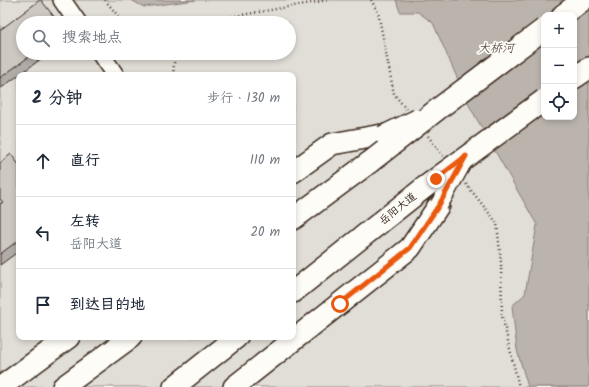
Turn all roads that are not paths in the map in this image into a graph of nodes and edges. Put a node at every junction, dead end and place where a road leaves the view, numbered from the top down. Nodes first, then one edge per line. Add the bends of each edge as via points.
1 (62, 0) edge
2 (584, 0) edge
3 (567, 12) edge
4 (73, 16) edge
5 (541, 32) edge
6 (105, 60) edge
7 (589, 68) edge
8 (113, 72) edge
9 (577, 76) edge
10 (541, 102) edge
11 (438, 109) junction
12 (382, 135) joint
13 (466, 156) junction
14 (296, 170) edge
15 (439, 205) joint
16 (296, 217) edge
17 (296, 290) edge
18 (296, 338) edge
19 (65, 340) edge
20 (127, 340) edge
21 (233, 340) edge
22 (294, 340) edge
23 (179, 385) edge
24 (1, 387) edge
25 (63, 387) edge
26 (234, 387) edge

1 - 4 street
2 - 3 main road
5 - 11 main road, bridge
6 - 8 street
7 - 9 main road
10 - 13 main road, 岳阳大道, bridge
11 - 12 street, bridge
11 - 16 main road, bridge
12 - 14 main road via 332,144
13 - 15 street, bridge
13 - 17 main road, 岳阳大道, bridge
15 - 18 main road via 410,248
19 - 24 main road
20 - 25 main road
21 - 23 main road
22 - 26 main road

